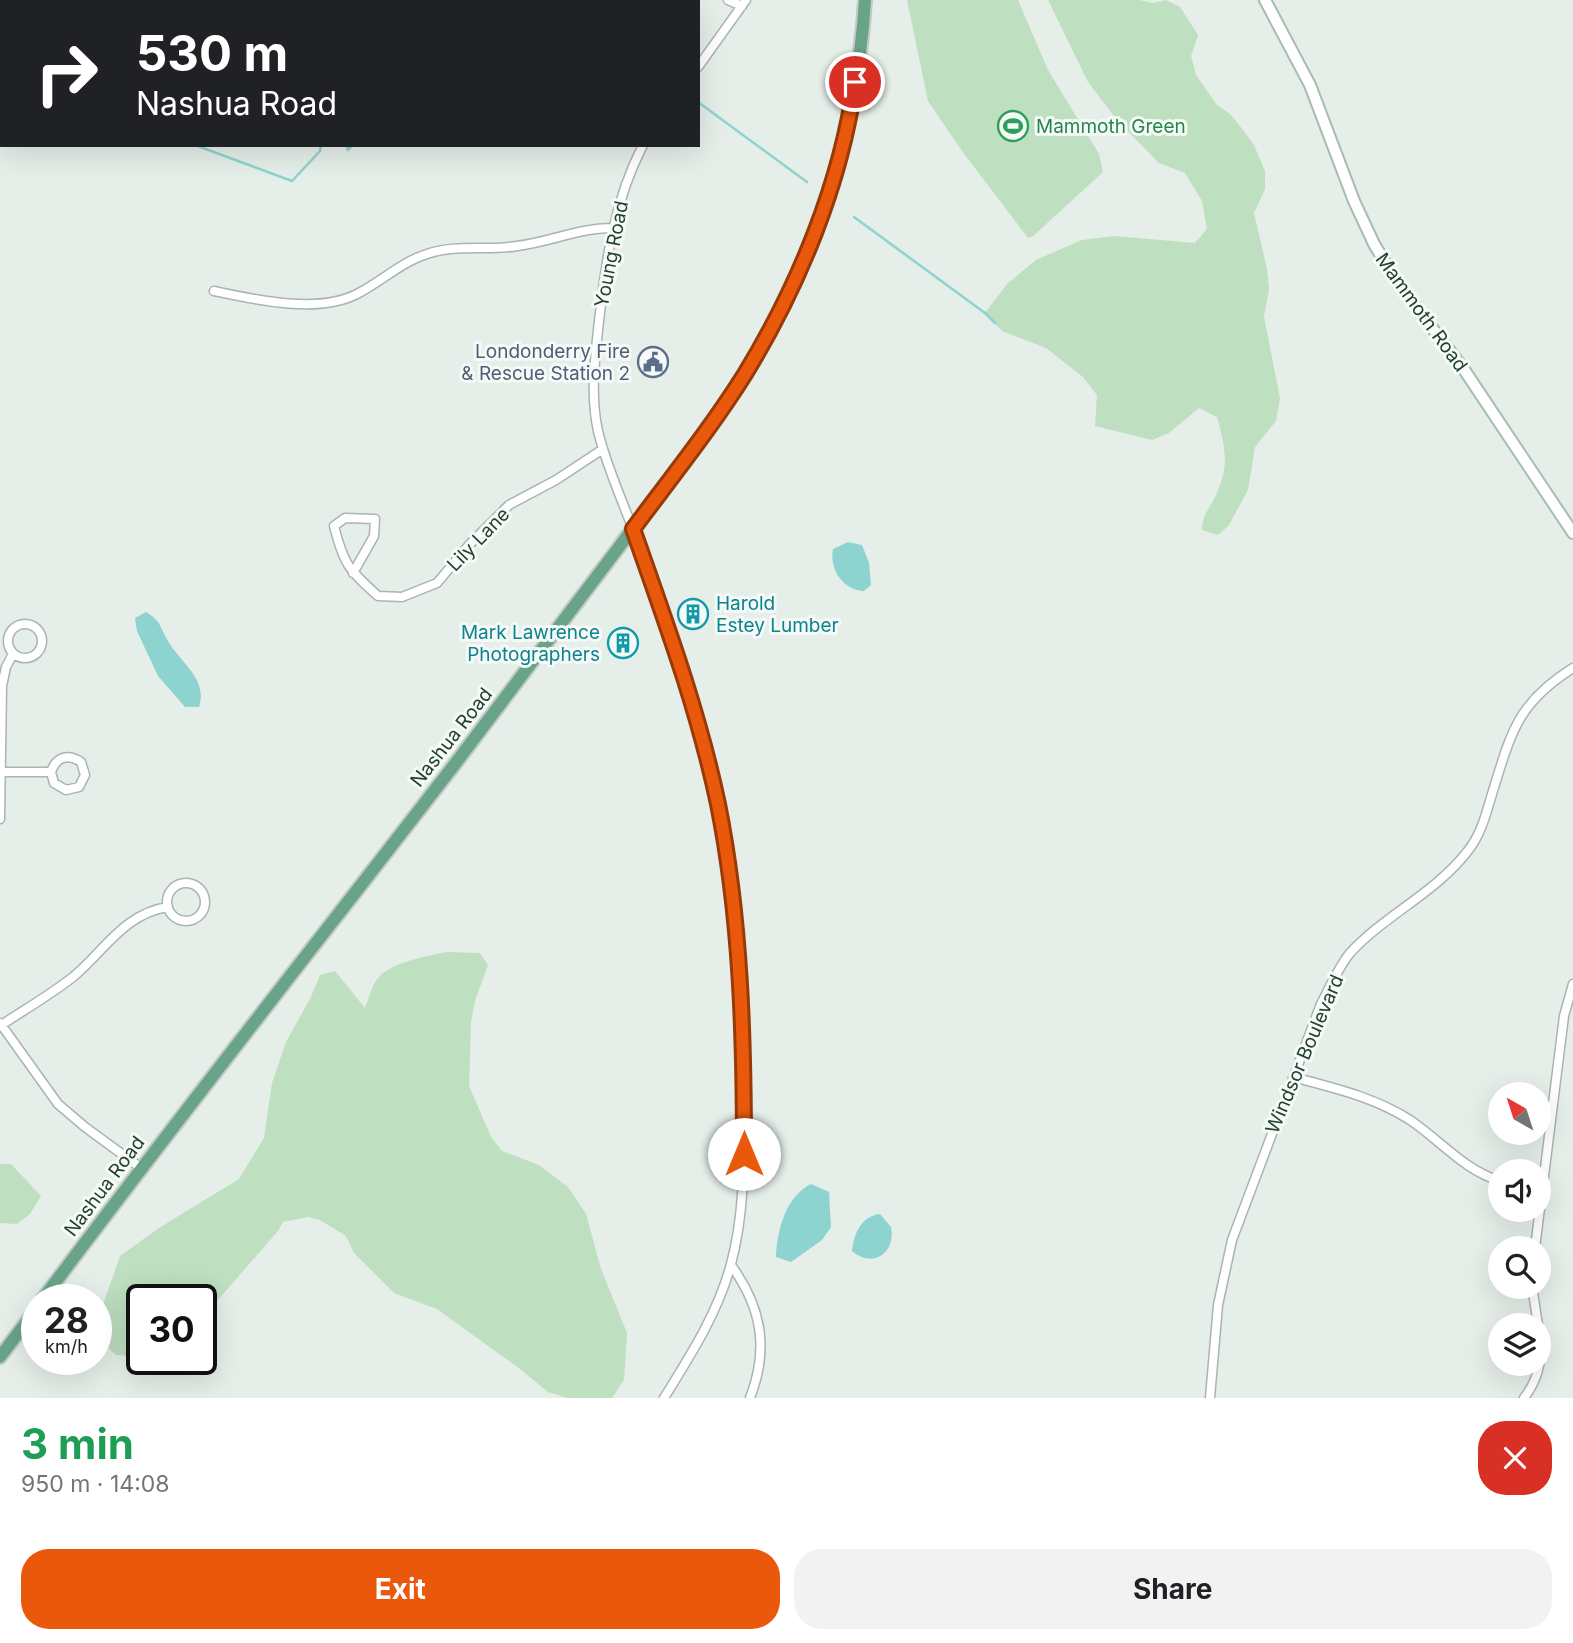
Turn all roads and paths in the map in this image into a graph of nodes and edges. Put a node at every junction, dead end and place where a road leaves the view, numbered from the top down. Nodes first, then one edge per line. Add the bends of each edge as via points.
1 (728, 0) edge
2 (865, 0) edge
3 (1265, 0) edge
4 (744, 3) edge
5 (700, 64) edge
6 (642, 147) edge
7 (612, 228) junction
8 (214, 291) dead end
9 (603, 449) junction
10 (633, 529) junction
11 (1573, 533) edge
12 (353, 573) junction
13 (13, 654) junction
14 (1573, 668) edge
15 (2, 772) edge
16 (51, 772) junction
17 (0, 819) edge
18 (168, 907) junction
19 (1573, 984) edge
20 (1, 1025) edge
21 (1293, 1077) junction
22 (1544, 1159) edge
23 (141, 1168) junction
24 (1488, 1175) edge
25 (731, 1265) junction
26 (54, 1284) edge
27 (21, 1329) edge
28 (0, 1357) edge
29 (1537, 1376) edge
30 (664, 1398) edge
31 (750, 1398) edge
32 (1210, 1398) edge
33 (1524, 1398) edge

1 - 4 street
2 - 10 main road, Nashua Road via 860,55 836,166 789,292 744,376
3 - 11 main road, Mammoth Road via 1310,85 1374,244
4 - 5 street
6 - 7 street, Young Road
7 - 8 street via 587,229 516,247 431,252 357,294 330,303 243,298
7 - 9 street, Young Road via 594,375
9 - 10 street, Young Road
9 - 12 street, Lily Lane via 509,505 437,583 402,597 378,596
10 - 23 main road, Nashua Road
10 - 25 street, Young Road via 695,714 728,867 743,1010 744,1078 742,1193
12 - 12 street, Lily Lane via 341,555 334,526 345,518 375,519 374,536
13 - 13 street via 26,658 38,652 42,639 37,630 27,624 13,629 8,640
13 - 15 street via 2,686
14 - 21 street, Windsor Boulevard via 1546,685 1518,722 1484,821 1468,851 1345,960 1321,1004
15 - 16 street
15 - 17 street
16 - 16 street via 54,783 66,790 79,787 85,775 81,762 71,757 60,759
18 - 18 street via 169,895 181,884 193,885 204,895 204,910 194,920 177,918
18 - 20 street via 133,920 74,976
19 - 22 street via 1564,1016
20 - 23 street via 58,1104
21 - 24 street via 1387,1106 1463,1163
21 - 32 street, Windsor Boulevard via 1232,1240 1218,1305
23 - 26 main road, Nashua Road
25 - 30 street, Young Road via 705,1329
25 - 31 street via 751,1298 760,1329 760,1367
27 - 28 main road
29 - 33 street

